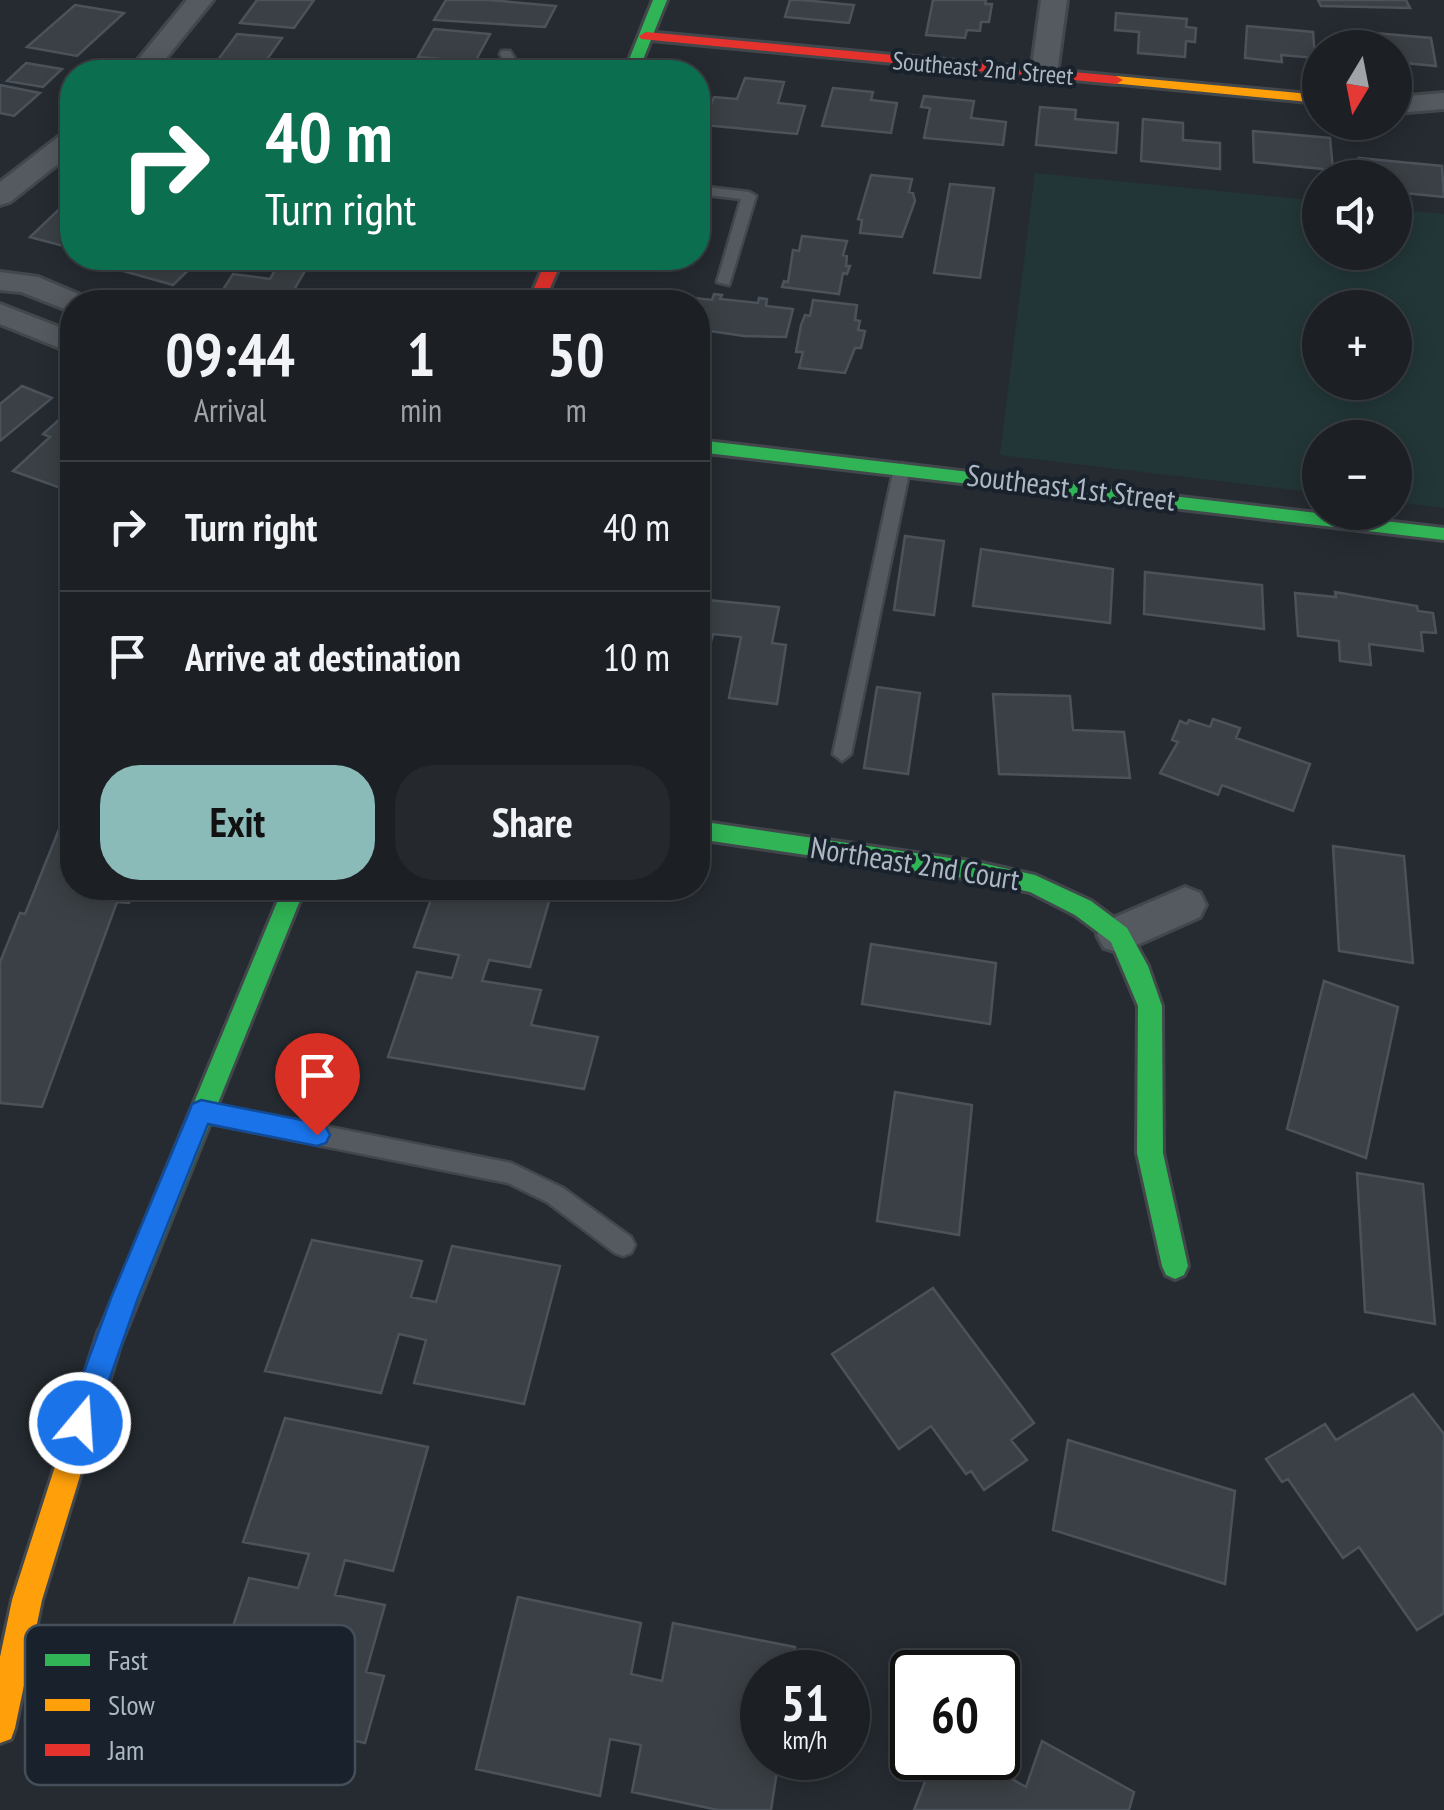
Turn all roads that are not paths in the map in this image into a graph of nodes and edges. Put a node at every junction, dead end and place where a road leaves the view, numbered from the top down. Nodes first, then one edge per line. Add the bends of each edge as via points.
1 (200, 0) edge
2 (660, 0) edge
3 (1054, 0) edge
4 (646, 36) junction
5 (506, 54) dead end
6 (151, 60) edge
7 (510, 60) edge
8 (636, 60) edge
9 (1044, 74) junction
10 (1302, 97) edge
11 (1444, 100) edge
12 (1412, 103) edge
13 (60, 149) edge
14 (710, 191) edge
15 (0, 196) edge
16 (0, 282) edge
17 (724, 282) dead end
18 (60, 299) edge
19 (0, 313) edge
20 (60, 338) edge
21 (710, 447) edge
22 (902, 468) junction
23 (1444, 534) edge
24 (842, 754) dead end
25 (710, 832) edge
26 (289, 900) edge
27 (1185, 906) dead end
28 (1119, 934) junction
29 (201, 1112) junction
30 (624, 1245) dead end
31 (1176, 1266) dead end
32 (0, 1728) edge

1 - 6 street
2 - 4 street
3 - 9 street
4 - 8 street
4 - 9 street, Southeast 2nd Street
5 - 7 lane
9 - 10 street, Southeast 2nd Street
11 - 12 street
13 - 15 street
14 - 17 lane via 749,196
16 - 18 street via 26,283
19 - 20 street
21 - 22 street, Southeast 1st Street
22 - 23 street, Southeast 1st Street
22 - 24 lane
25 - 28 street, Northeast 2nd Court via 1035,884
26 - 29 street
27 - 28 street
28 - 31 street, Northeast 2nd Court via 1150,1006 1150,1153
29 - 30 lane via 511,1173 555,1195
29 - 32 street via 108,1338 74,1440

